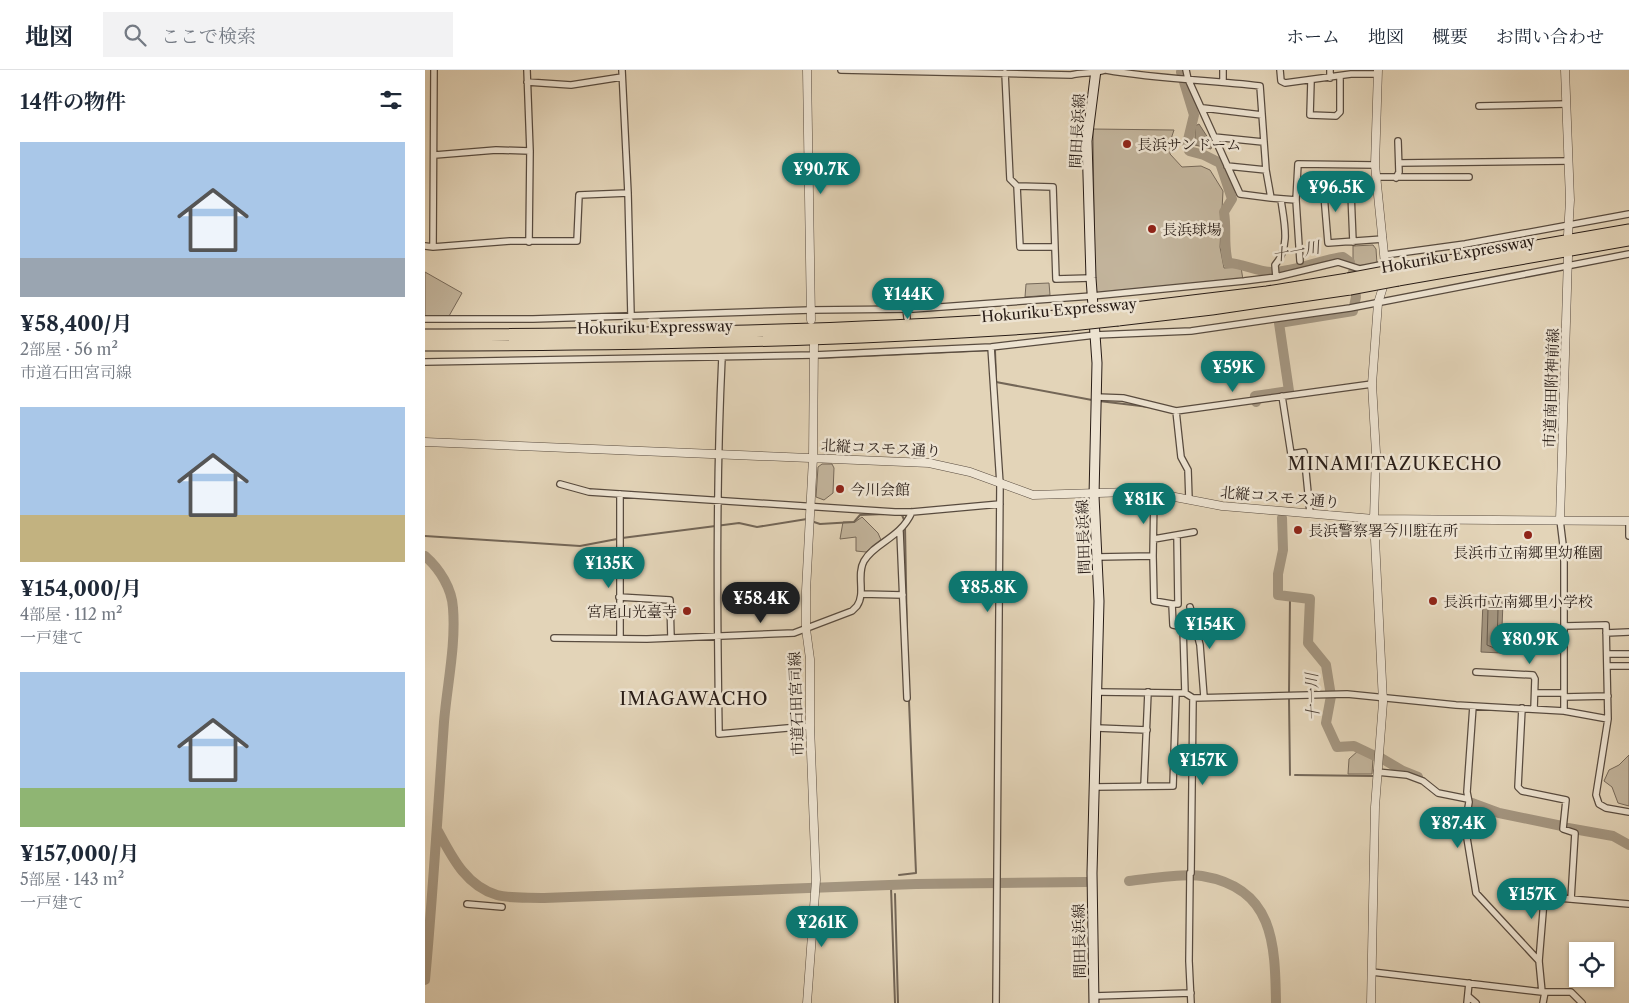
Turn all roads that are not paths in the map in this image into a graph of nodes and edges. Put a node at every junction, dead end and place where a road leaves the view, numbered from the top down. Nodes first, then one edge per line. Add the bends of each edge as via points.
1 (434, 70) edge
2 (527, 70) edge
3 (622, 70) edge
4 (807, 70) edge
5 (841, 70) edge
6 (1105, 70) edge
7 (1186, 70) edge
8 (1223, 70) edge
9 (1280, 70) edge
10 (1330, 70) edge
11 (1565, 70) edge
12 (997, 71) edge
13 (1083, 71) edge
14 (1005, 72) junction
15 (1095, 72) edge
16 (1378, 72) edge
17 (1340, 76) junction
18 (622, 77) junction
19 (1330, 78) junction
20 (1188, 79) junction
21 (1223, 81) junction
22 (1311, 81) junction
23 (527, 82) junction
24 (1566, 104) junction
25 (1479, 106) dead end
26 (1203, 108) junction
27 (1262, 115) junction
28 (1214, 137) junction
29 (1398, 141) dead end
30 (1263, 142) junction
31 (530, 151) junction
32 (435, 155) junction
33 (1568, 161) junction
34 (1399, 163) junction
35 (1375, 165) junction
36 (1227, 166) junction
37 (1265, 170) junction
38 (1376, 176) junction
39 (1469, 177) dead end
40 (1396, 178) junction
41 (1017, 186) junction
42 (628, 193) junction
43 (1271, 198) junction
44 (1281, 200) junction
45 (1296, 200) junction
46 (1629, 214) edge
47 (1569, 224) junction
48 (1629, 230) edge
49 (1568, 234) dead end
50 (1383, 239) junction
51 (1629, 240) edge
52 (529, 242) junction
53 (1353, 242) junction
54 (425, 246) edge
55 (433, 247) junction
56 (1054, 247) junction
57 (1629, 254) edge
58 (1385, 255) junction
59 (1300, 261) dead end
60 (1568, 261) junction
61 (1385, 264) junction
62 (1276, 273) junction
63 (1397, 275) junction
64 (1091, 278) junction
65 (1092, 296) junction
66 (1378, 303) junction
67 (811, 310) junction
68 (906, 310) junction
69 (631, 315) junction
70 (907, 318) dead end
71 (425, 319) edge
72 (811, 320) dead end
73 (1070, 320) junction
74 (425, 335) edge
75 (1095, 335) junction
76 (814, 343) dead end
77 (909, 344) dead end
78 (425, 345) edge
79 (991, 347) junction
80 (910, 351) junction
81 (814, 355) junction
82 (722, 357) junction
83 (425, 362) edge
84 (1372, 384) junction
85 (1282, 396) junction
86 (1096, 397) junction
87 (1176, 411) junction
88 (425, 442) edge
89 (717, 455) junction
90 (813, 458) junction
91 (560, 484) dead end
92 (1001, 484) junction
93 (1095, 493) junction
94 (1154, 493) junction
95 (620, 494) junction
96 (717, 500) junction
97 (1189, 500) junction
98 (1000, 504) junction
99 (810, 506) junction
100 (912, 512) junction
101 (1310, 513) junction
102 (1374, 519) junction
103 (1560, 520) junction
104 (1629, 521) edge
105 (899, 532) junction
106 (1194, 532) dead end
107 (1177, 535) junction
108 (1629, 536) edge
109 (1154, 539) junction
110 (1153, 556) junction
111 (1097, 557) junction
112 (861, 594) junction
113 (903, 595) junction
114 (619, 597) junction
115 (1172, 604) junction
116 (1190, 607) dead end
117 (1565, 626) junction
118 (806, 630) junction
119 (1629, 632) edge
120 (1606, 633) junction
121 (717, 635) junction
122 (554, 638) dead end
123 (620, 638) junction
124 (671, 638) junction
125 (1607, 654) junction
126 (1629, 654) edge
127 (1607, 666) junction
128 (1629, 666) edge
129 (1476, 672) dead end
130 (1098, 692) junction
131 (1148, 692) junction
132 (1535, 692) junction
133 (1176, 693) junction
134 (1185, 693) junction
135 (1564, 695) junction
136 (1382, 696) junction
137 (1607, 696) junction
138 (1205, 697) junction
139 (907, 698) dead end
140 (1193, 698) junction
141 (1473, 706) junction
142 (1523, 708) junction
143 (1534, 709) junction
144 (1564, 711) junction
145 (1608, 718) junction
146 (810, 726) junction
147 (1097, 728) junction
148 (1147, 730) junction
149 (1377, 772) junction
150 (1144, 786) junction
151 (1095, 787) junction
152 (1468, 799) junction
153 (1629, 812) edge
154 (1571, 899) junction
155 (467, 904) dead end
156 (1629, 904) edge
157 (502, 907) dead end
158 (1539, 961) junction
159 (1372, 972) junction
160 (1469, 983) junction
161 (1544, 992) junction
162 (1191, 993) junction
163 (1468, 996) junction
164 (1094, 1000) edge
165 (807, 1003) edge
166 (996, 1003) edge
167 (1191, 1003) edge
168 (1371, 1003) edge
169 (1467, 1003) edge
170 (1476, 1003) edge
171 (1543, 1003) edge
172 (1582, 1003) edge

1 - 32 street via 432,149
2 - 23 street
3 - 18 street
4 - 67 street
5 - 12 street via 904,73
6 - 15 street
6 - 20 street via 1146,77
7 - 20 street
8 - 21 street
9 - 22 street via 1283,83
10 - 19 street
11 - 24 street
12 - 14 street
13 - 14 street via 1071,75
13 - 15 street
14 - 41 street via 1009,179
15 - 64 main road, 間田長浜線 via 1087,142
16 - 17 street
16 - 35 street
17 - 19 street
17 - 22 street via 1340,112 1335,117 1310,115
18 - 23 street via 571,85
18 - 42 street
19 - 22 street
20 - 21 street
20 - 26 street
21 - 27 street via 1261,86
23 - 31 street
24 - 25 street
24 - 33 street
26 - 27 street
26 - 28 street
27 - 30 street
28 - 30 street
28 - 36 street
29 - 34 street
30 - 37 street
31 - 32 street
31 - 52 street
32 - 55 street
33 - 34 street
33 - 47 street
34 - 40 street
35 - 38 street
35 - 45 street via 1298,164
36 - 37 street
36 - 43 street via 1240,194
37 - 43 street
38 - 40 street
38 - 50 street
39 - 40 street
41 - 56 street via 1053,187
41 - 56 street via 1019,247
42 - 52 street via 579,196 577,241
42 - 69 street
43 - 44 street
44 - 45 street
44 - 62 street via 1286,233 1283,256 1275,264
45 - 59 street
46 - 47 street
47 - 49 street
47 - 58 street
48 - 63 highway, Hokuriku Expressway
50 - 53 street
50 - 58 street
51 - 63 highway, Hokuriku Expressway
52 - 55 street
53 - 53 street via 1328,243 1324,194 1351,193
54 - 55 street
56 - 64 street via 1056,279
57 - 60 street
58 - 61 street
60 - 66 street
60 - 103 street, 市道南田附神前線
61 - 62 street via 1359,269 1338,262
61 - 66 street
62 - 65 street
63 - 73 highway, Hokuriku Expressway, bridge
64 - 65 main road, 間田長浜線
65 - 68 street
65 - 75 main road, 間田長浜線
66 - 75 street via 1191,331
66 - 84 street
67 - 68 street
67 - 69 street
67 - 72 street
68 - 70 street
69 - 71 street
73 - 74 highway, Hokuriku Expressway via 749,330
73 - 78 highway, Hokuriku Expressway via 965,332 749,341
75 - 79 street
75 - 86 main road, 間田長浜線
76 - 81 street, 市道石田宮司線
77 - 80 street
79 - 80 street
79 - 92 street
80 - 81 street
81 - 82 street
81 - 90 street, 市道石田宮司線
82 - 83 street
82 - 89 street
84 - 85 street
84 - 102 street via 1376,453
85 - 87 street
85 - 101 street via 1291,454 1304,452
86 - 87 street via 1123,398
86 - 93 main road, 間田長浜線
87 - 97 street via 1181,457 1188,470
88 - 89 street, 北縦コスモス通り
89 - 90 street, 北縦コスモス通り
89 - 96 street
90 - 92 street, 北縦コスモス通り via 941,464
90 - 99 street, 市道石田宮司線
91 - 95 street via 589,492
92 - 93 street, 北縦コスモス通り via 1033,495
92 - 98 street
93 - 94 street, 北縦コスモス通り
93 - 111 main road, 間田長浜線
94 - 97 street, 北縦コスモス通り
94 - 109 street
95 - 96 street
95 - 114 street
96 - 99 street
96 - 121 street
97 - 101 street, 北縦コスモス通り
98 - 100 street
98 - 166 street
99 - 100 street
99 - 118 street, 市道石田宮司線
100 - 105 street
101 - 102 street, 北縦コスモス通り
102 - 103 street, 北縦コスモス通り
102 - 136 street
103 - 104 street, 北縦コスモス通り
103 - 117 street
104 - 108 street
105 - 112 street via 864,561
105 - 113 street
106 - 107 street
107 - 109 street
107 - 115 street via 1178,604
109 - 110 street
110 - 111 street
110 - 115 street via 1153,601
111 - 130 main road, 間田長浜線
112 - 113 street
112 - 118 street via 859,604 852,610
113 - 139 street
114 - 123 street
114 - 124 street via 670,600
115 - 134 street via 1173,625 1183,626
116 - 138 street via 1200,645
117 - 120 street via 1606,626
117 - 135 street
118 - 121 street
118 - 146 street, 市道石田宮司線 via 810,658
119 - 120 street
120 - 125 street
121 - 124 street
121 - 146 street via 719,734
122 - 123 street
123 - 124 street
125 - 126 street
125 - 127 street
127 - 128 street
127 - 137 street
129 - 132 street via 1533,675
130 - 131 street
130 - 147 main road, 間田長浜線
131 - 133 street
131 - 148 street
132 - 135 street
132 - 143 street
133 - 134 street
133 - 150 street via 1173,786
134 - 140 street
135 - 137 street
135 - 144 street
136 - 138 street
136 - 141 street
136 - 149 street
137 - 145 street
138 - 140 street
140 - 162 street
141 - 142 street
141 - 152 street
142 - 143 street
142 - 154 street via 1518,787 1522,791 1566,800 1563,829 1575,832
143 - 144 street
144 - 145 street
145 - 153 street via 1597,795 1599,804
146 - 165 street, 市道石田宮司線 via 816,892
147 - 148 street
147 - 151 main road, 間田長浜線
148 - 150 street
149 - 152 street via 1407,775 1423,781 1437,793
149 - 159 street
150 - 151 street
151 - 164 main road, 間田長浜線 via 1091,885
152 - 158 street via 1465,826 1476,893
154 - 156 street
154 - 158 street via 1547,897 1544,900
155 - 157 street
158 - 161 street
159 - 160 street
159 - 168 street
160 - 161 street
160 - 163 street
161 - 171 street
161 - 172 street via 1571,992
162 - 164 street
162 - 167 street
163 - 169 street
163 - 170 street

